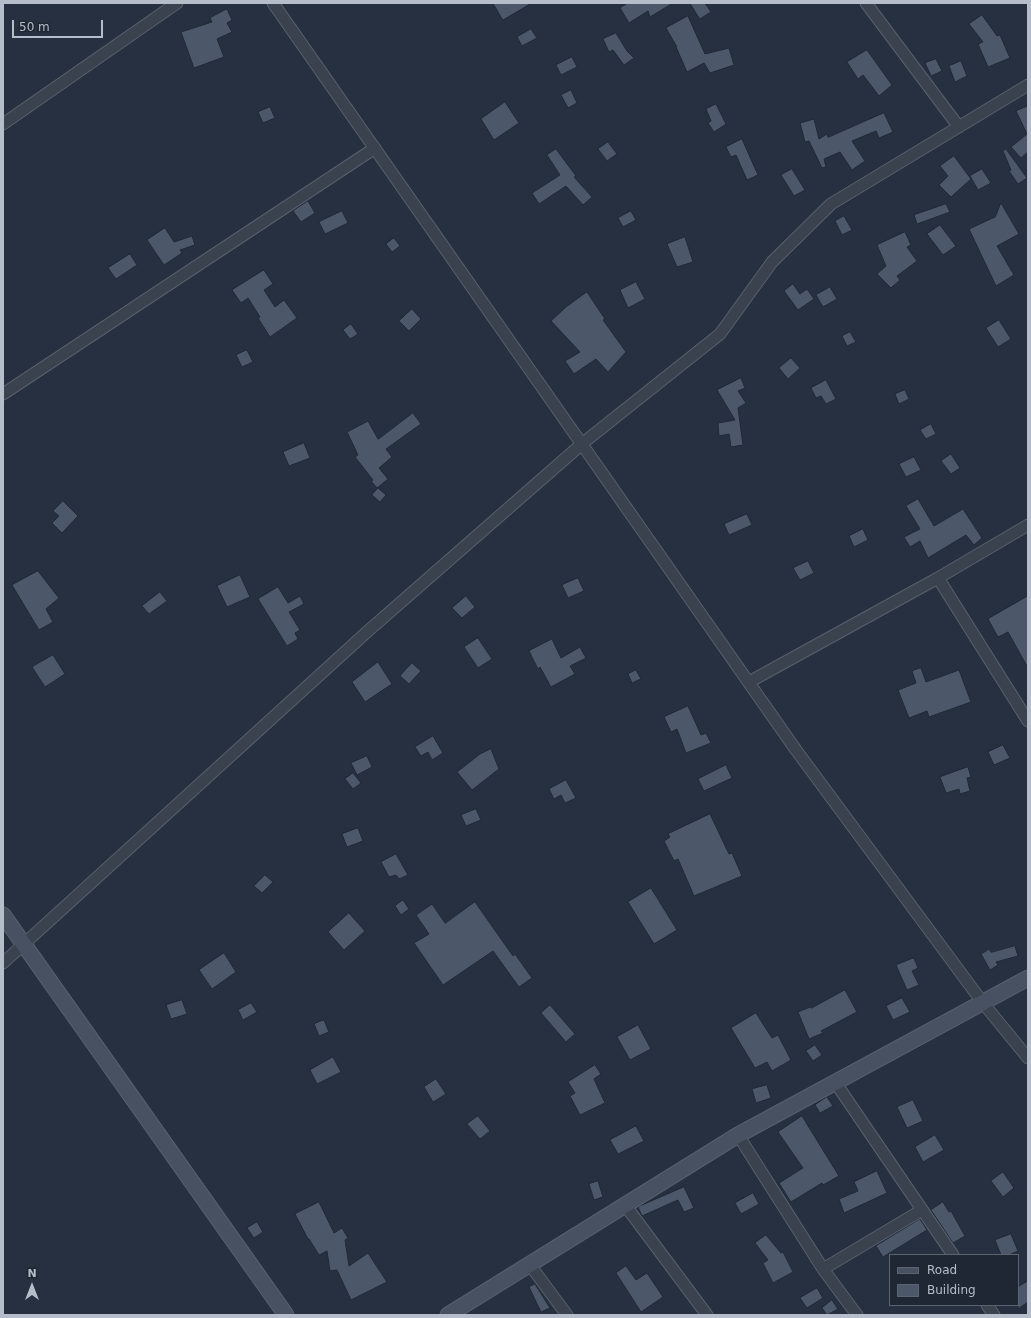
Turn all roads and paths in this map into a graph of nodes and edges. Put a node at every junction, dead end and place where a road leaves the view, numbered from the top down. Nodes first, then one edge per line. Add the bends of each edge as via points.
1 (177, 3) edge
2 (866, 3) edge
3 (277, 4) edge
4 (1028, 85) edge
5 (3, 124) edge
6 (959, 127) junction
7 (375, 148) junction
8 (3, 394) edge
9 (583, 443) junction
10 (1028, 525) edge
11 (938, 578) junction
12 (750, 682) junction
13 (1028, 721) edge
14 (3, 915) edge
15 (24, 944) junction
16 (3, 963) edge
17 (1028, 978) edge
18 (983, 1003) junction
19 (1028, 1058) edge
20 (835, 1082) junction
21 (738, 1135) junction
22 (625, 1206) junction
23 (922, 1210) junction
24 (952, 1254) edge
25 (530, 1265) junction
26 (823, 1269) junction
27 (988, 1306) edge
28 (286, 1315) edge
29 (448, 1315) edge
30 (566, 1315) edge
31 (707, 1315) edge
32 (857, 1315) edge
33 (994, 1315) edge

1 - 5 street
2 - 6 street
3 - 7 street
4 - 6 street
6 - 9 street via 831,204 772,262 720,334
7 - 8 street
7 - 9 street
9 - 12 street
9 - 15 street via 368,631
10 - 11 street
11 - 12 street
11 - 13 street
12 - 18 street via 796,750
14 - 15 street
15 - 16 street
15 - 28 street
17 - 18 street
18 - 19 street
18 - 20 street
20 - 21 street
20 - 23 street
21 - 22 street
21 - 26 street
22 - 25 street
22 - 31 street
23 - 24 street
23 - 26 street
25 - 29 street
25 - 30 street
26 - 32 street
27 - 33 street

